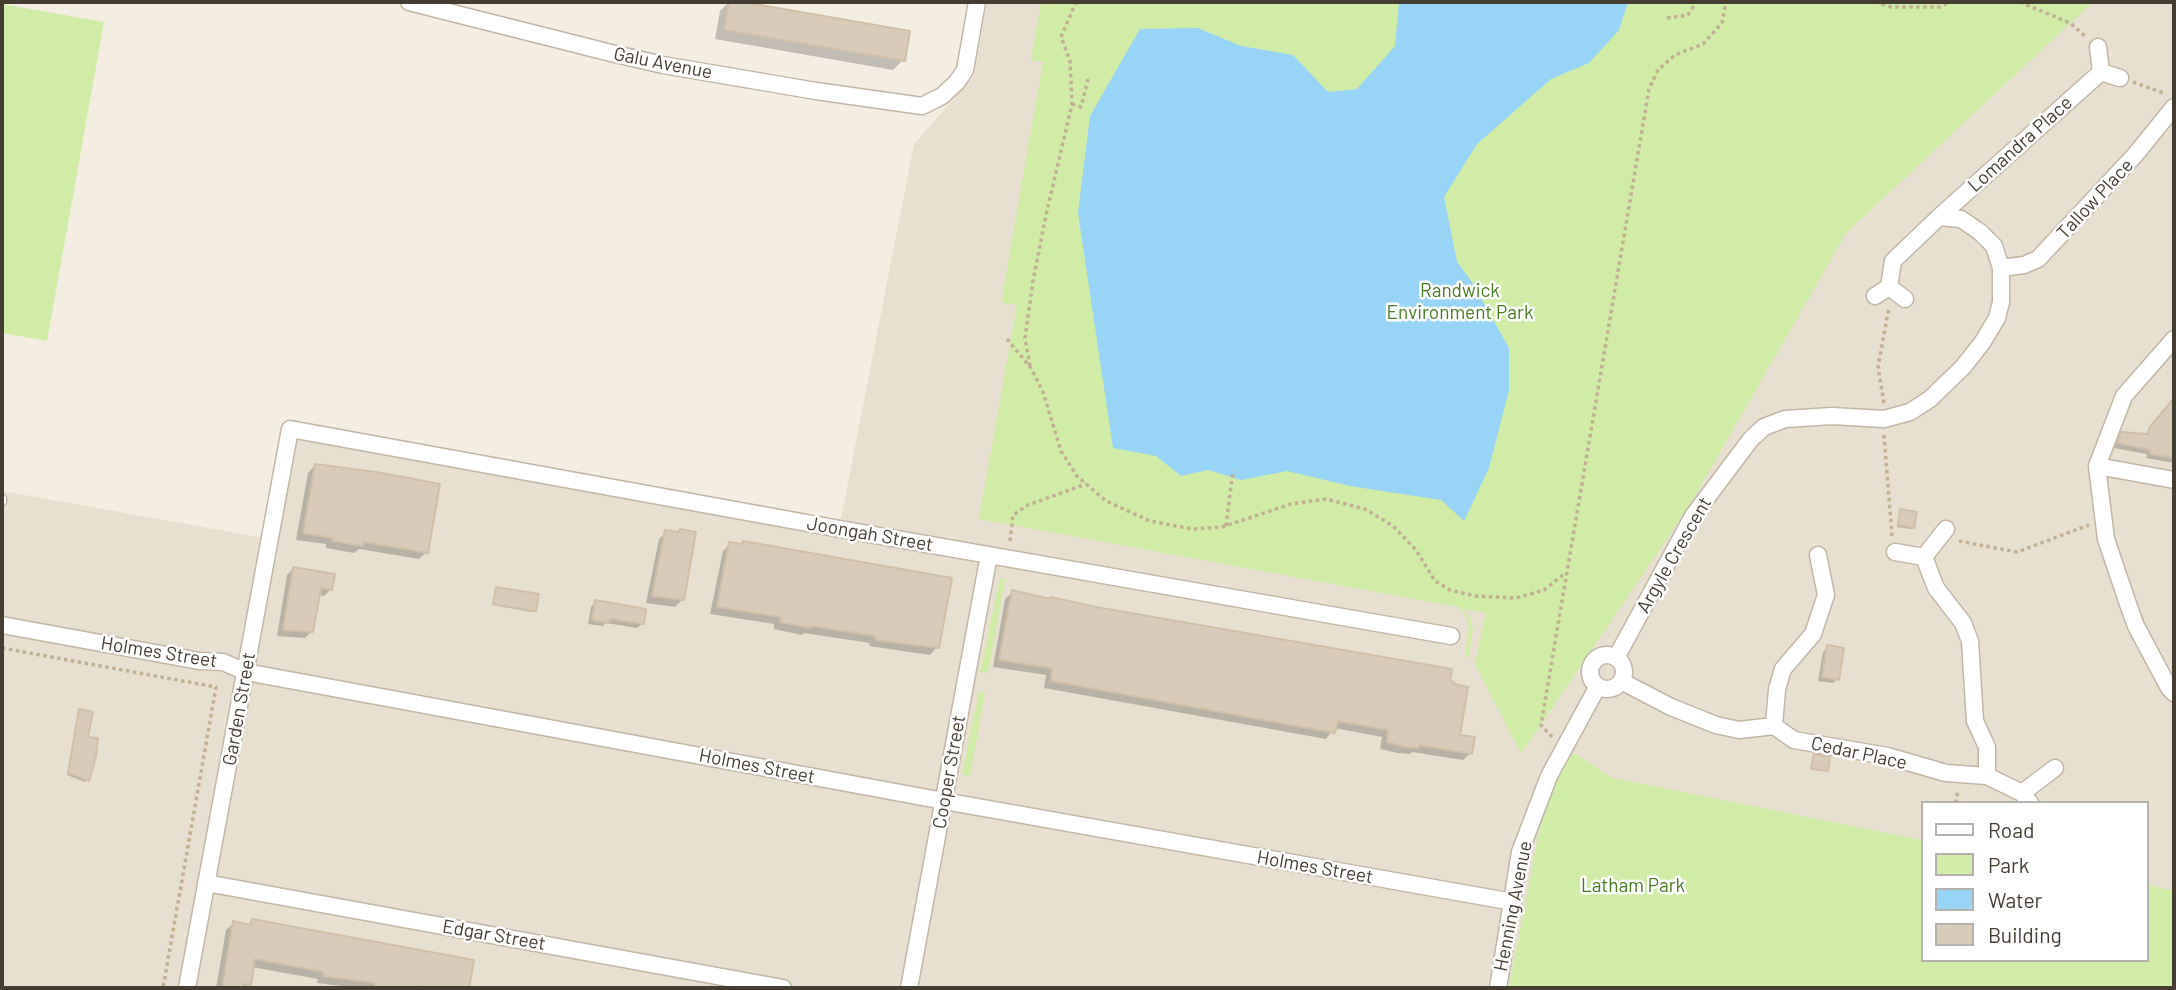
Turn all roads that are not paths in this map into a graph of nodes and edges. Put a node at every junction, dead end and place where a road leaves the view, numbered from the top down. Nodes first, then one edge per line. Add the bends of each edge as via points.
1 (409, 2) edge
2 (977, 2) edge
3 (2098, 47) road end
4 (2101, 72) junction
5 (2120, 78) road end
6 (2174, 107) edge
7 (1939, 217) junction
8 (2001, 268) junction
9 (1890, 293) road end
10 (2174, 339) edge
11 (289, 429) joint
12 (2097, 466) junction
13 (2174, 480) edge
14 (1943, 533) road end
15 (1895, 552) road end
16 (989, 555) junction
17 (1818, 555) dead end
18 (1924, 557) junction
19 (2, 625) edge
20 (1451, 636) dead end
21 (1616, 658) junction
22 (246, 672) junction
23 (1622, 681) junction
24 (1598, 686) junction
25 (2174, 693) edge
26 (1774, 726) junction
27 (2055, 768) dead end
28 (1987, 776) junction
29 (2026, 798) edge
30 (944, 801) junction
31 (206, 883) junction
32 (1513, 902) junction
33 (187, 988) edge
34 (783, 988) edge
35 (909, 988) edge
36 (1498, 988) edge

1 - 2 street, Galu Avenue via 663,65 922,106 942,96 965,70
3 - 4 street
4 - 5 street
4 - 7 street, Lomandra Place
6 - 8 street, Tallow Place via 2136,155 2038,259
7 - 8 street, Argyle Crescent via 1961,219 1980,232 1994,246
7 - 9 street via 1893,261
8 - 21 street, Argyle Crescent via 1997,318 1963,368 1930,399 1910,412 1786,419 1751,439 1693,516
10 - 12 street via 2124,396
11 - 16 street, Joongah Street
11 - 22 street, Garden Street
12 - 13 street
12 - 25 street via 2106,539 2136,626
14 - 18 street
15 - 18 street
16 - 20 street, Joongah Street
16 - 30 street, Cooper Street
17 - 26 street via 1826,595 1812,634 1783,669
18 - 28 street via 1936,588 1963,623 1970,641 1975,721 1987,747
19 - 22 street, Holmes Street via 223,662
21 - 23 street via 1623,668
21 - 24 street via 1603,656 1593,663 1591,676
22 - 30 street, Holmes Street
22 - 31 street, Garden Street
23 - 24 street via 1608,689
23 - 26 street via 1716,725 1739,730
24 - 32 street, Henning Avenue via 1535,809 1520,852
26 - 28 street, Cedar Place via 1794,740 1887,756 1946,773
27 - 29 street, Cedar Place
28 - 29 street, Cedar Place
30 - 32 street, Holmes Street
30 - 35 street, Cooper Street
31 - 33 street, Garden Street
31 - 34 street, Edgar Street
32 - 36 street, Henning Avenue

